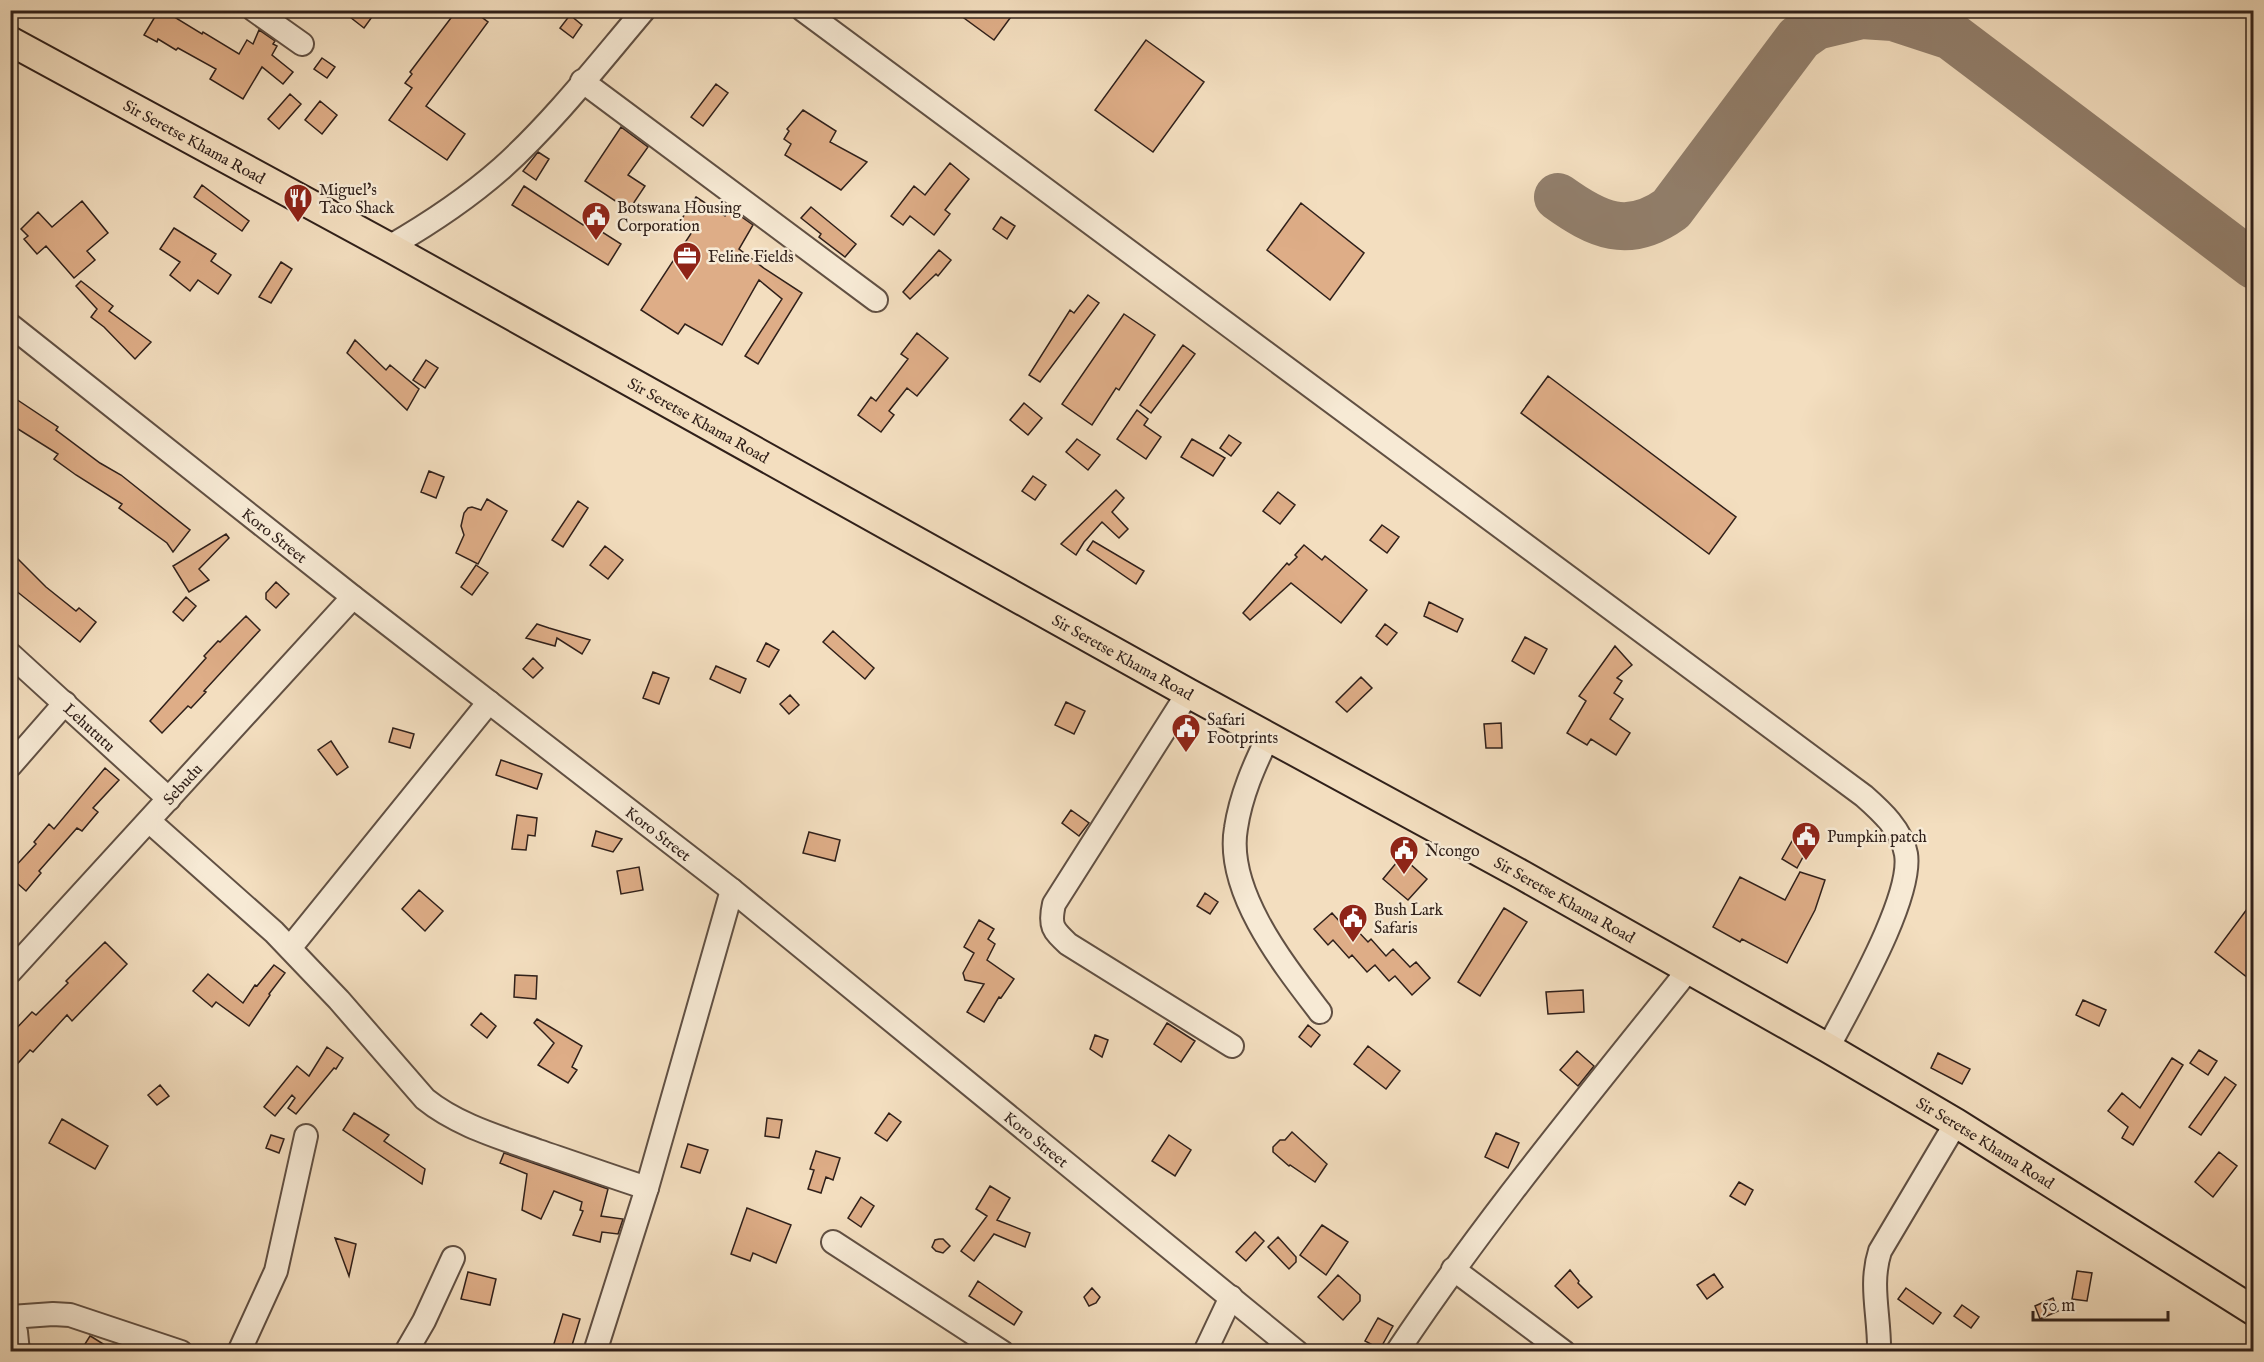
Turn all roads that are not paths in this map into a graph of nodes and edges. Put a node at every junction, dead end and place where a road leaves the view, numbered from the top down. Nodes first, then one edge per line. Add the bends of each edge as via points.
1 (254, 10) edge
2 (644, 10) edge
3 (803, 10) edge
4 (10, 40) edge
5 (302, 44) dead end
6 (582, 81) junction
7 (389, 247) junction
8 (876, 300) dead end
9 (10, 325) edge
10 (353, 597) junction
11 (10, 654) edge
12 (1188, 693) junction
13 (489, 702) junction
14 (65, 703) junction
15 (1268, 737) junction
16 (10, 766) edge
17 (169, 799) junction
18 (149, 821) junction
19 (732, 890) junction
20 (290, 948) junction
21 (1689, 969) junction
22 (10, 972) edge
23 (1320, 1012) dead end
24 (1232, 1046) dead end
25 (1828, 1048) junction
26 (1956, 1124) junction
27 (306, 1136) dead end
28 (647, 1188) junction
29 (833, 1242) dead end
30 (453, 1258) dead end
31 (1453, 1269) junction
32 (1231, 1297) junction
33 (2253, 1311) edge
34 (11, 1317) edge
35 (18, 1352) edge
36 (181, 1352) edge
37 (239, 1352) edge
38 (406, 1352) edge
39 (595, 1352) edge
40 (1002, 1352) edge
41 (1205, 1352) edge
42 (1298, 1352) edge
43 (1397, 1352) edge
44 (1564, 1352) edge
45 (1879, 1352) edge

1 - 5 street
2 - 6 street
3 - 25 street via 1881,811 1897,832 1906,854 1904,880 1887,931
4 - 7 main road, Sir Seretse Khama Road
6 - 7 street via 501,169 447,211
6 - 8 street
7 - 12 main road, Sir Seretse Khama Road
9 - 10 street, Koro Street
10 - 13 street, Koro Street
10 - 17 street, Sebudu
11 - 14 street, Lehututu
12 - 15 main road, Sir Seretse Khama Road
12 - 24 street via 1054,904 1050,920 1055,932 1068,944
13 - 19 street, Koro Street
13 - 20 street
14 - 16 street
14 - 17 street, Lehututu
15 - 21 main road, Sir Seretse Khama Road
15 - 23 street via 1253,768 1236,830 1240,883 1282,962
17 - 18 street, Sebudu
18 - 20 street
18 - 22 street, Sebudu
19 - 28 street
19 - 32 street, Koro Street
20 - 28 street via 435,1107 512,1142
21 - 25 main road, Sir Seretse Khama Road
21 - 31 street
25 - 26 main road, Sir Seretse Khama Road
26 - 33 main road, Sir Seretse Khama Road
26 - 45 street via 1880,1251 1874,1282
27 - 37 street via 276,1271
28 - 39 street
29 - 40 street
30 - 38 street
31 - 43 street
31 - 44 street
32 - 41 street
32 - 42 street, Koro Street
34 - 35 street
34 - 36 street via 70,1315

